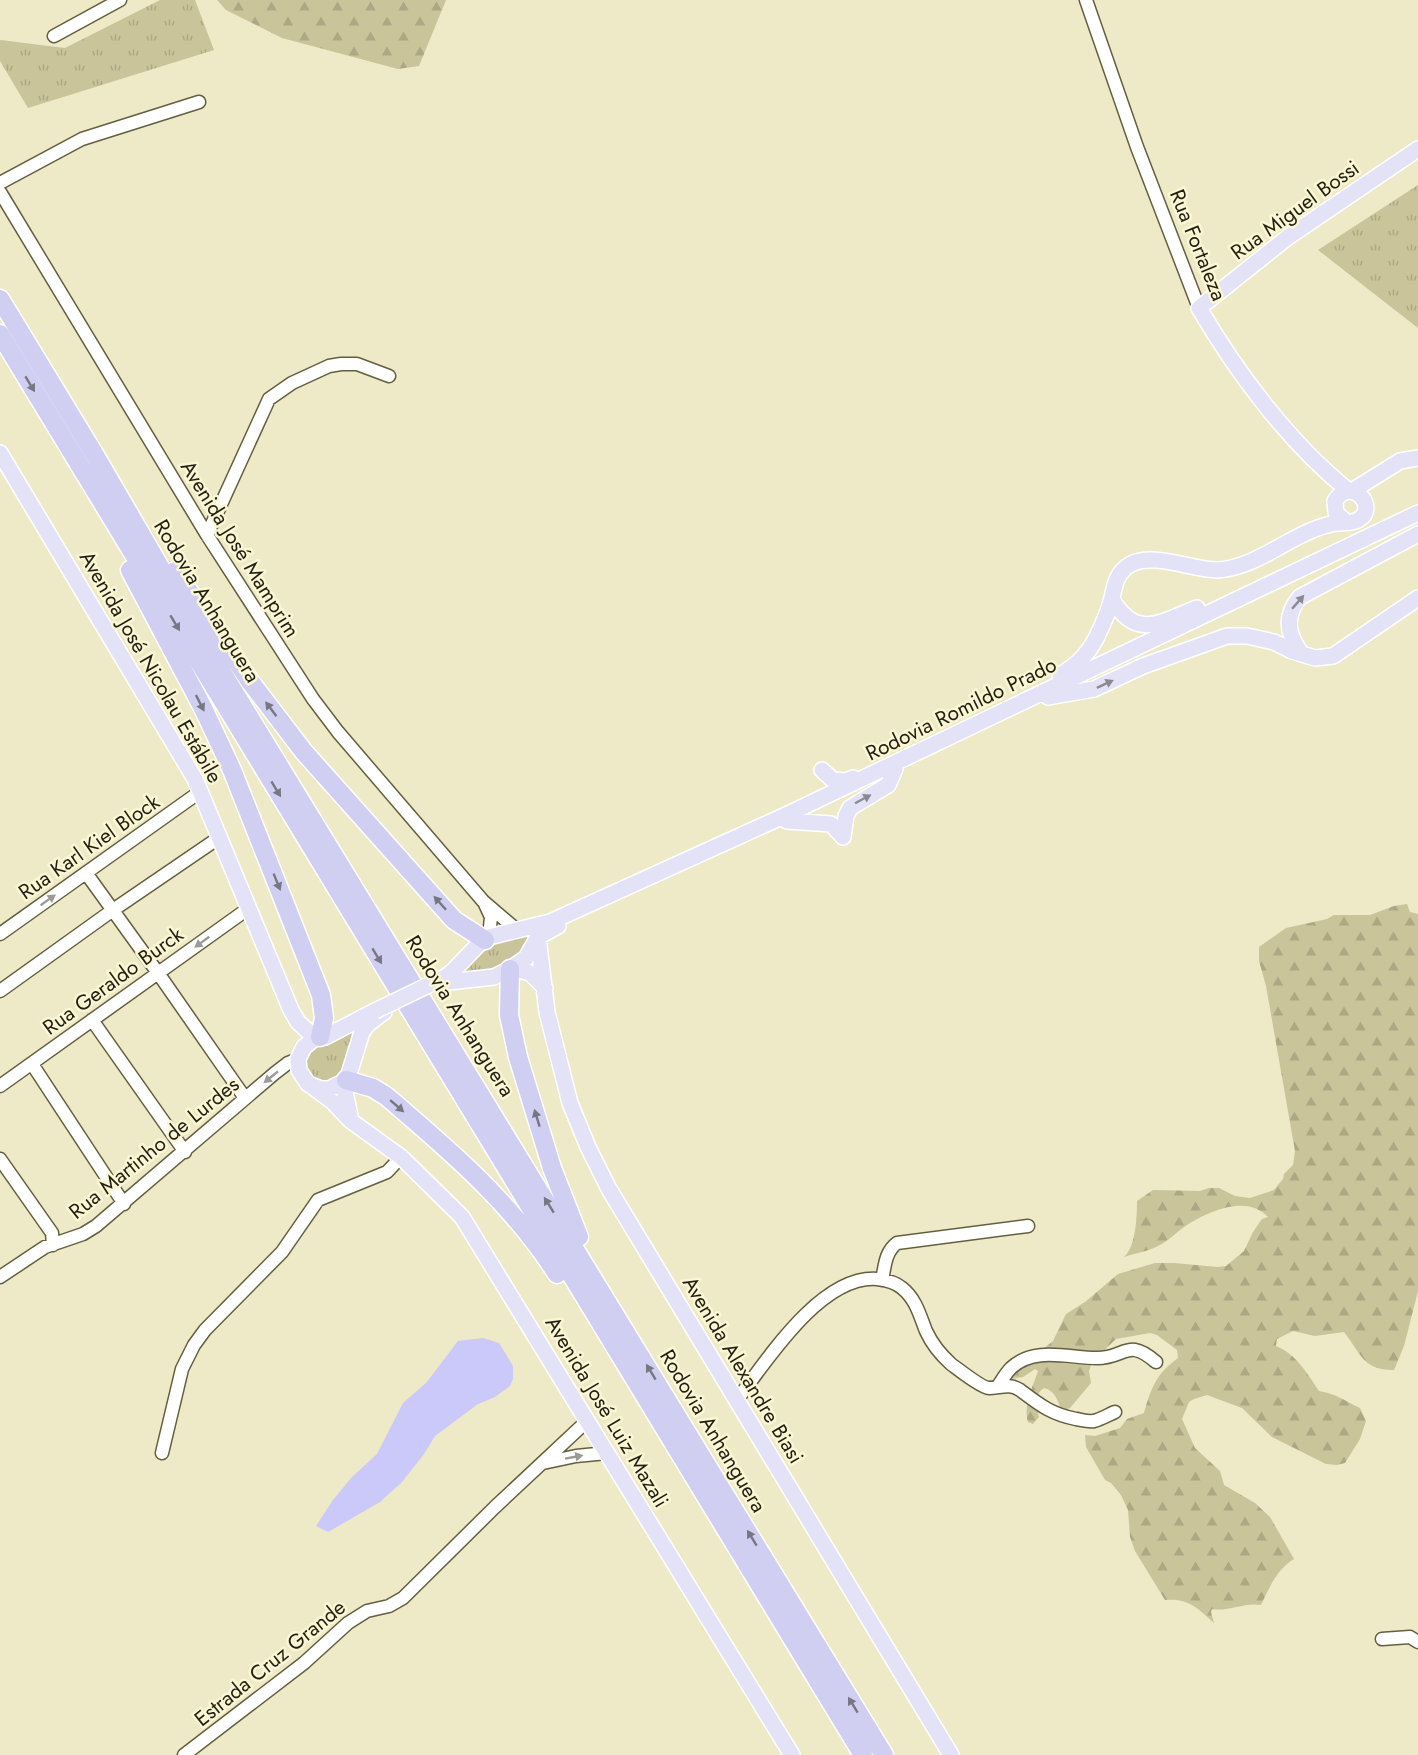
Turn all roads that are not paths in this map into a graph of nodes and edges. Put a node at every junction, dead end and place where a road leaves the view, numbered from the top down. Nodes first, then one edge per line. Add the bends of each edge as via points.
1 (120, 0) edge
2 (1086, 0) edge
3 (54, 36) dead end
4 (199, 102) dead end
5 (1418, 149) edge
6 (0, 183) edge
7 (0, 192) edge
8 (0, 299) edge
9 (1198, 308) junction
10 (2, 337) edge
11 (389, 376) dead end
12 (0, 453) edge
13 (96, 457) junction
14 (1418, 458) edge
15 (78, 463) junction
16 (1388, 468) junction
17 (1327, 473) junction
18 (1351, 491) junction
19 (1365, 502) junction
20 (1335, 503) junction
21 (1418, 513) edge
22 (1345, 521) junction
23 (1418, 521) edge
24 (1316, 528) junction
25 (1418, 534) edge
26 (207, 535) junction
27 (1273, 581) junction
28 (1418, 598) edge
29 (1112, 599) junction
30 (1302, 654) junction
31 (1048, 697) junction
32 (1009, 709) junction
33 (894, 768) junction
34 (201, 791) junction
35 (787, 818) junction
36 (220, 837) junction
37 (86, 873) junction
38 (483, 901) junction
39 (249, 908) junction
40 (113, 910) junction
41 (517, 930) junction
42 (0, 934) edge
43 (487, 938) junction
44 (538, 938) junction
45 (511, 968) junction
46 (159, 973) junction
47 (446, 979) junction
48 (545, 987) junction
49 (0, 991) edge
50 (291, 1010) junction
51 (380, 1012) junction
52 (92, 1020) junction
53 (320, 1037) junction
54 (299, 1056) junction
55 (32, 1064) junction
56 (345, 1081) junction
57 (0, 1086) edge
58 (313, 1087) junction
59 (245, 1098) junction
60 (351, 1121) junction
61 (184, 1152) junction
62 (401, 1157) junction
63 (0, 1159) edge
64 (124, 1204) junction
65 (1028, 1226) dead end
66 (53, 1245) junction
67 (0, 1277) edge
68 (882, 1280) junction
69 (602, 1291) junction
70 (1156, 1362) dead end
71 (998, 1386) junction
72 (737, 1400) junction
73 (1114, 1412) dead end
74 (587, 1421) junction
75 (162, 1453) dead end
76 (607, 1453) junction
77 (542, 1464) junction
78 (712, 1507) junction
79 (1382, 1639) dead end
80 (1418, 1642) edge
81 (184, 1755) edge
82 (792, 1755) edge
83 (863, 1755) edge
84 (884, 1755) edge
85 (951, 1755) edge

1 - 3 street
2 - 9 street, Rua Fortaleza
4 - 6 street via 82,139
5 - 9 main road, Rua Miguel Bossi via 1288,237
7 - 26 street, Avenida José Mamprim
8 - 13 highway, Rodovia Anhanguera
9 - 17 main road, Rua Fortaleza via 1244,378
10 -> 15 highway, Rodovia Anhanguera
11 - 26 street via 357,364 329,366 269,399
12 - 34 main road, Avenida José Nicolau Estábile
43 -> 13 highway via 454,920 304,752 249,680
69 -> 13 highway, Rodovia Anhanguera via 204,643
14 - 16 main road
15 -> 53 highway via 232,770 321,995 324,1018
15 -> 78 highway, Rodovia Anhanguera
16 - 18 main road
16 - 19 main road
17 - 18 main road, Rua Fortaleza
17 - 20 main road, Rua Fortaleza
18 - 19 main road
18 - 20 main road via 1343,493
19 - 22 main road via 1361,517
20 - 22 main road via 1336,513
20 - 24 main road
21 - 27 main road, Rodovia Romildo Prado
22 - 24 main road
23 - 31 main road, Rodovia Romildo Prado via 1319,564
24 - 29 main road via 1240,566 1217,570 1152,561 1132,564 1115,580
30 -> 25 main road via 1288,625 1289,615 1300,597
26 - 38 street, Avenida José Mamprim via 313,699
27 - 29 main road via 1158,623 1132,623
27 - 32 main road, Rodovia Romildo Prado
28 - 30 main road via 1333,656 1315,658
29 - 32 main road via 1100,632 1073,668
31 -> 30 main road via 1094,689 1143,666 1227,636 1265,640
31 - 33 main road, Rodovia Romildo Prado
32 - 33 main road, Rodovia Romildo Prado
33 - 35 main road, Rodovia Romildo Prado
33 - 35 main road via 869,771 837,782 822,770 823,782 818,791
35 -> 33 main road via 831,824 843,837 850,808 888,784
34 - 36 main road, Avenida José Nicolau Estábile
34 - 37 street, Rua Karl Kiel Block
35 - 41 main road, Rodovia Romildo Prado via 550,922
35 - 44 main road, Rodovia Romildo Prado
36 - 39 main road, Avenida José Nicolau Estábile
36 - 40 street
37 - 40 street
42 -> 37 street, Rua Karl Kiel Block
38 - 41 street, Avenida José Mamprim
38 - 43 street, Avenida José Mamprim via 491,917
39 -> 46 street, Rua Geraldo Burck
39 - 50 main road, Avenida José Nicolau Estábile
40 - 46 street
40 - 49 street
41 - 43 main road, Rodovia Romildo Prado
43 - 47 main road
44 - 45 main road via 526,958
44 - 48 main road, Avenida Alexandre Biasi
45 - 47 main road via 494,976
45 - 48 main road via 530,973
69 -> 45 highway via 552,1168 518,1058 509,1015
46 - 52 street, Rua Geraldo Burck
46 - 59 street
47 - 51 main road
48 - 72 main road, Avenida Alexandre Biasi via 547,1012 570,1103 588,1147 609,1189
50 - 53 main road, Avenida José Nicolau Estábile via 298,1022
50 - 54 main road, Avenida José Nicolau Estábile
51 - 53 main road
51 - 56 main road via 362,1032
52 - 55 street, Rua Geraldo Burck
52 - 61 street
53 - 54 main road via 309,1042
54 - 58 main road, Avenida José Nicolau Estábile via 299,1070
54 -> 59 street, Rua Martinho de Lurdes
55 - 57 street, Rua Geraldo Burck
55 - 64 street
56 - 58 main road via 329,1089
56 - 60 main road
56 -> 78 highway via 373,1088 386,1096 477,1176 526,1230 573,1298 646,1420
58 - 60 main road, Avenida José Luiz Mazali
59 - 61 street, Rua Martinho de Lurdes
60 - 62 main road, Avenida José Luiz Mazali
61 - 64 street, Rua Martinho de Lurdes
62 - 74 main road, Avenida José Luiz Mazali via 462,1217
62 - 75 street via 387,1172 318,1200 282,1252 205,1330 182,1369
63 - 66 street via 52,1233
64 - 66 street, Rua Martinho de Lurdes via 83,1234
65 - 68 street via 897,1243 887,1255
66 - 67 street, Rua Martinho de Lurdes
68 - 71 street via 895,1283 911,1297 938,1351 952,1364 988,1388
68 - 72 street via 850,1283 806,1314
84 -> 69 highway, Rodovia Anhanguera
70 - 71 street via 1136,1349 1104,1358 1034,1356 1010,1369
71 - 73 street via 1017,1388 1058,1415 1088,1422
72 - 85 main road, Avenida Alexandre Biasi
74 - 76 main road, Avenida José Luiz Mazali
74 - 77 street, Estrada Cruz Grande
77 -> 76 street
76 - 82 main road, Avenida José Luiz Mazali
77 - 81 street, Estrada Cruz Grande via 403,1598 367,1611 348,1623 304,1663
78 - 83 highway, Rodovia Anhanguera
79 - 80 street via 1410,1637

